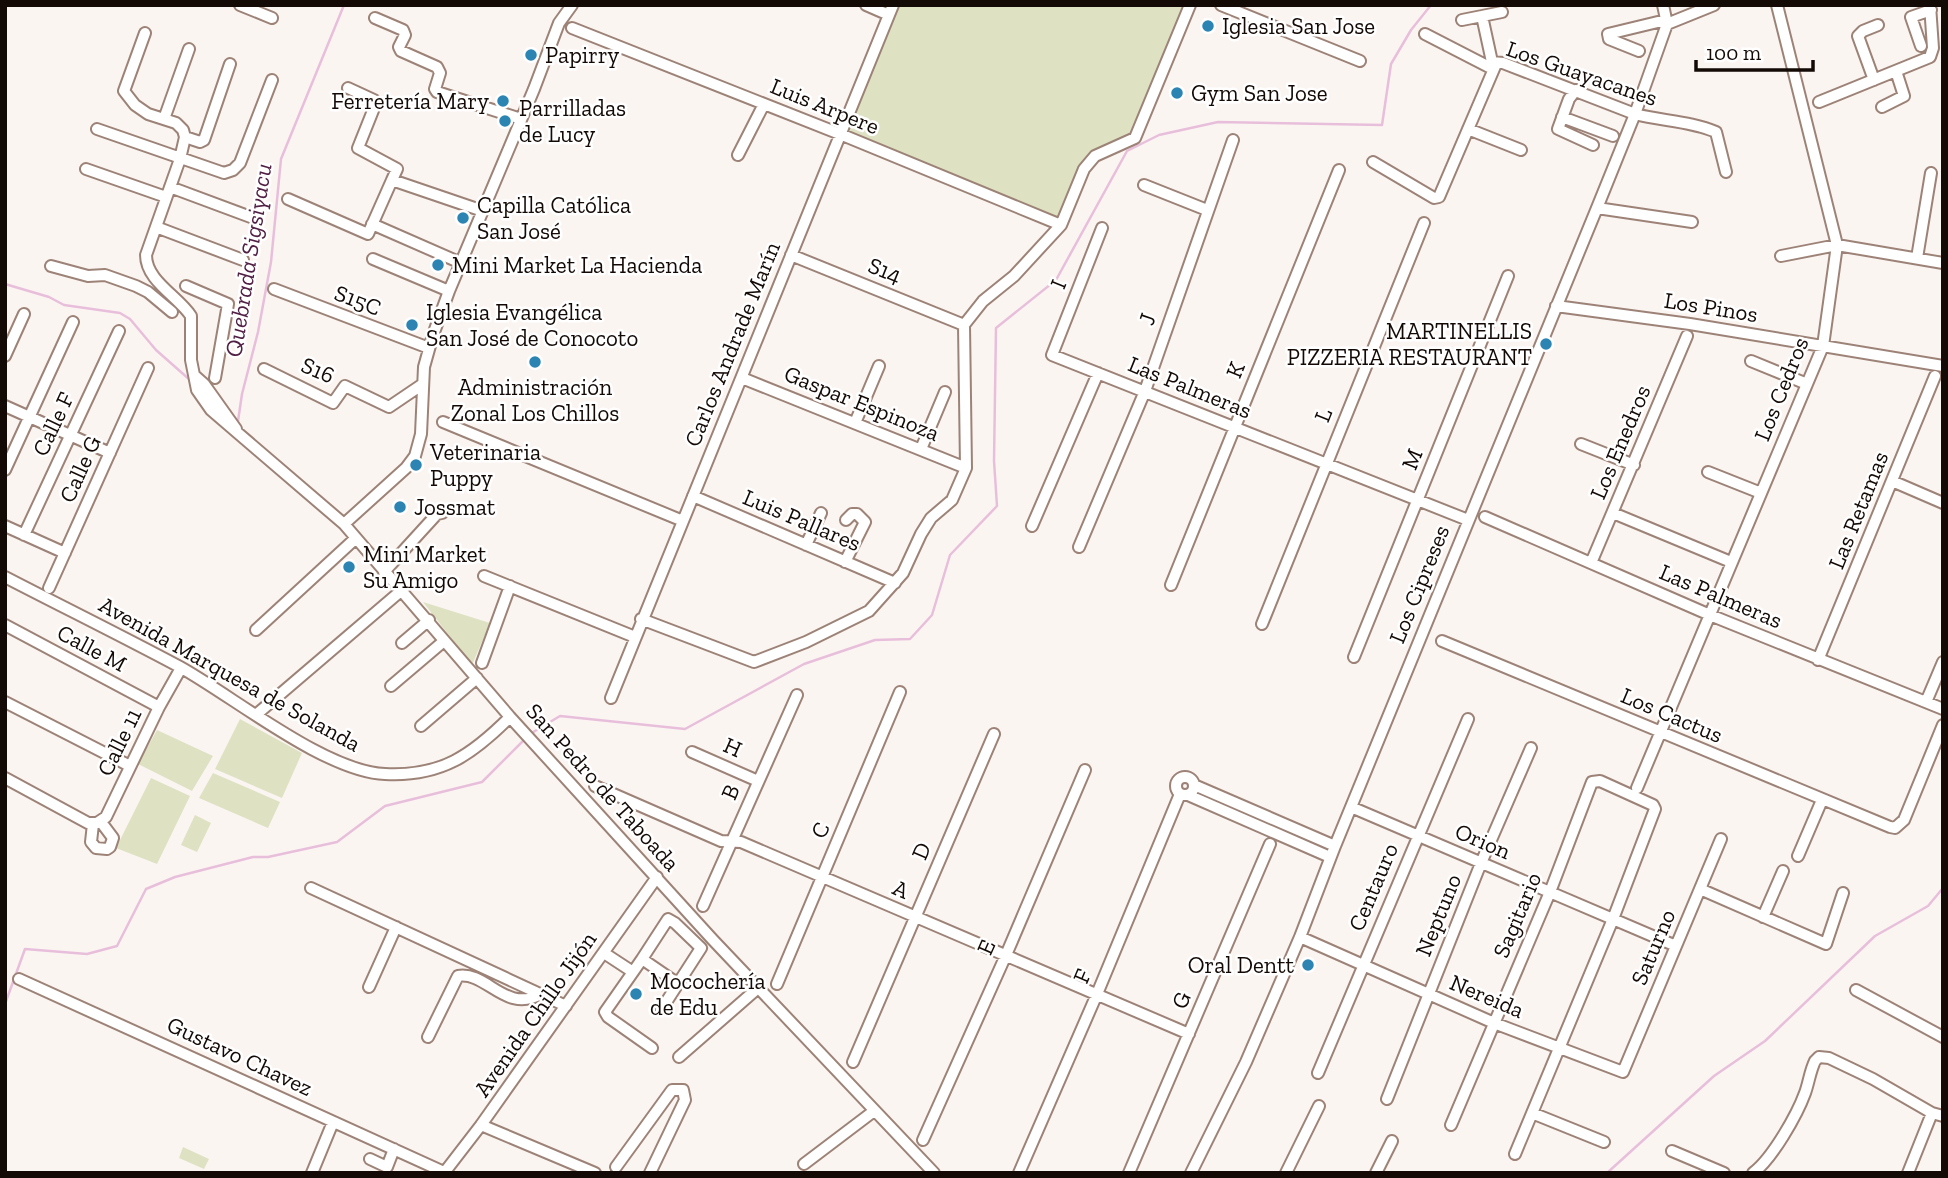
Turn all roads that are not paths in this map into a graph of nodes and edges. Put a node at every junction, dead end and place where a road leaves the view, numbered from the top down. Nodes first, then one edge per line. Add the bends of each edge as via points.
1 (240, 5) edge
2 (561, 5) edge
3 (572, 5) edge
4 (866, 5) edge
5 (1191, 5) edge
6 (1221, 5) edge
7 (1663, 5) edge
8 (1714, 5) edge
9 (1777, 5) edge
10 (1930, 8) edge
11 (891, 10) edge
12 (1502, 12) dead end
13 (1482, 16) junction
14 (272, 18) dead end
15 (375, 18) dead end
16 (1462, 20) dead end
17 (1667, 22) junction
18 (559, 23) junction
19 (1878, 25) dead end
20 (572, 28) dead end
21 (145, 33) dead end
22 (1425, 34) dead end
23 (1921, 46) dead end
24 (189, 50) dead end
25 (1639, 51) dead end
26 (1360, 61) dead end
27 (230, 64) dead end
28 (1493, 66) junction
29 (1896, 71) junction
30 (272, 80) dead end
31 (1874, 80) junction
32 (348, 88) dead end
33 (1576, 90) junction
34 (1819, 102) dead end
35 (764, 104) junction
36 (1882, 107) dead end
37 (1635, 114) junction
38 (1562, 117) junction
39 (163, 119) junction
40 (521, 120) junction
41 (1468, 129) junction
42 (97, 130) dead end
43 (840, 134) junction
44 (1613, 136) dead end
45 (185, 137) junction
46 (1233, 140) dead end
47 (1593, 145) dead end
48 (1521, 150) dead end
49 (738, 155) dead end
50 (180, 159) junction
51 (1373, 162) dead end
52 (86, 169) dead end
53 (1339, 170) dead end
54 (1726, 172) dead end
55 (1931, 173) dead end
56 (392, 180) junction
57 (1144, 185) dead end
58 (168, 192) junction
59 (288, 199) dead end
60 (1597, 208) junction
61 (1206, 210) junction
62 (483, 211) junction
63 (256, 219) dead end
64 (1692, 222) dead end
65 (1424, 223) dead end
66 (372, 224) junction
67 (1061, 225) junction
68 (156, 227) junction
69 (1102, 228) dead end
70 (1837, 245) junction
71 (790, 255) junction
72 (1781, 257) dead end
73 (1917, 258) junction
74 (373, 259) dead end
75 (243, 260) dead end
76 (1943, 262) edge
77 (461, 263) junction
78 (51, 266) dead end
79 (154, 276) junction
80 (1508, 276) dead end
81 (136, 286) junction
82 (274, 289) dead end
83 (449, 291) junction
84 (175, 298) junction
85 (1556, 306) junction
86 (172, 312) dead end
87 (24, 314) dead end
88 (73, 321) dead end
89 (964, 325) junction
90 (120, 331) dead end
91 (1687, 336) dead end
92 (1823, 346) junction
93 (429, 348) junction
94 (1052, 355) joint
95 (5, 356) edge
96 (1751, 361) dead end
97 (879, 366) dead end
98 (1943, 366) edge
99 (148, 368) dead end
100 (264, 369) dead end
101 (1098, 373) junction
102 (195, 376) junction
103 (1935, 376) dead end
104 (742, 378) junction
105 (423, 384) junction
106 (1807, 384) junction
107 (1145, 391) junction
108 (945, 393) dead end
109 (5, 406) edge
110 (30, 417) junction
111 (443, 422) dead end
112 (856, 423) junction
113 (1234, 428) junction
114 (71, 436) junction
115 (1581, 444) dead end
116 (921, 449) junction
117 (110, 453) junction
118 (1325, 465) junction
119 (1633, 465) junction
120 (967, 468) junction
121 (5, 470) edge
122 (1708, 472) dead end
123 (1892, 481) junction
124 (1760, 493) junction
125 (693, 496) junction
126 (1417, 502) junction
127 (1943, 503) edge
128 (442, 513) dead end
129 (821, 513) dead end
130 (1613, 513) junction
131 (1485, 517) dead end
132 (846, 520) dead end
133 (1468, 520) junction
134 (683, 521) junction
135 (344, 524) junction
136 (5, 526) edge
137 (1032, 526) dead end
138 (24, 535) junction
139 (356, 538) junction
140 (806, 545) junction
141 (1079, 548) dead end
142 (65, 553) junction
143 (845, 562) junction
144 (1731, 562) junction
145 (1591, 563) junction
146 (384, 572) junction
147 (484, 576) dead end
148 (5, 577) edge
149 (895, 583) junction
150 (1171, 585) dead end
151 (510, 586) junction
152 (49, 588) dead end
153 (402, 590) junction
154 (1710, 615) junction
155 (642, 619) junction
156 (429, 621) junction
157 (1262, 624) dead end
158 (5, 625) edge
159 (256, 630) dead end
160 (635, 637) junction
161 (444, 641) junction
162 (1442, 641) dead end
163 (402, 643) dead end
164 (1354, 657) dead end
165 (1818, 660) junction
166 (1943, 662) edge
167 (482, 663) dead end
168 (181, 668) junction
169 (477, 678) junction
170 (391, 686) dead end
171 (900, 692) dead end
172 (797, 695) dead end
173 (611, 698) dead end
174 (5, 702) edge
175 (1926, 702) junction
176 (159, 708) junction
177 (1943, 709) edge
178 (257, 714) junction
179 (510, 717) junction
180 (1468, 719) dead end
181 (1943, 725) edge
182 (421, 726) dead end
183 (1660, 733) junction
184 (994, 734) dead end
185 (1531, 748) dead end
186 (692, 752) dead end
187 (130, 766) junction
188 (1085, 770) dead end
189 (5, 778) edge
190 (758, 781) junction
191 (1195, 785) junction
192 (594, 786) dead end
193 (1637, 788) dead end
194 (1184, 795) junction
195 (1822, 800) junction
196 (1351, 807) junction
197 (1418, 836) junction
198 (1721, 839) dead end
199 (732, 843) junction
200 (1270, 845) dead end
201 (1333, 851) junction
202 (1798, 856) dead end
203 (1481, 863) junction
204 (1783, 871) dead end
205 (657, 877) junction
206 (823, 877) junction
207 (311, 888) dead end
208 (1700, 889) junction
209 (1550, 892) junction
210 (1843, 893) dead end
211 (703, 906) dead end
212 (1763, 917) junction
213 (915, 918) junction
214 (1614, 919) junction
215 (396, 927) junction
216 (1300, 937) junction
217 (1676, 946) junction
218 (604, 953) junction
219 (1006, 955) junction
220 (642, 958) junction
221 (1363, 965) junction
222 (633, 972) junction
223 (19, 978) dead end
224 (677, 983) junction
225 (777, 984) dead end
226 (369, 987) dead end
227 (758, 988) junction
228 (1856, 990) dead end
229 (541, 994) junction
230 (1097, 994) junction
231 (1429, 995) junction
232 (566, 1006) junction
233 (661, 1010) dead end
234 (1494, 1023) junction
235 (1189, 1034) junction
236 (428, 1037) dead end
237 (1943, 1037) edge
238 (652, 1048) dead end
239 (1559, 1048) junction
240 (679, 1056) dead end
241 (853, 1062) dead end
242 (1623, 1072) joint
243 (1318, 1073) dead end
244 (1387, 1099) dead end
245 (1320, 1106) dead end
246 (874, 1111) junction
247 (1532, 1114) junction
248 (1937, 1115) edge
249 (333, 1122) junction
250 (481, 1125) junction
251 (1451, 1125) dead end
252 (923, 1140) dead end
253 (1392, 1141) dead end
254 (1604, 1142) dead end
255 (394, 1149) junction
256 (1672, 1151) dead end
257 (1516, 1154) dead end
258 (370, 1158) dead end
259 (804, 1164) dead end
260 (387, 1167) junction
261 (616, 1167) dead end
262 (444, 1172) edge
263 (312, 1173) edge
264 (400, 1173) edge
265 (595, 1173) edge
266 (650, 1173) edge
267 (934, 1173) edge
268 (1019, 1173) edge
269 (1129, 1173) edge
270 (1191, 1173) edge
271 (1286, 1173) edge
272 (1376, 1173) edge
273 (1724, 1173) edge
274 (1752, 1173) edge
275 (1908, 1173) edge

1 - 14 street
2 - 18 street
3 - 18 street
4 - 11 street
5 - 67 street via 1135,138 1095,156 1084,169
6 - 26 street
7 - 17 street
8 - 17 street
9 - 70 street, Los Cedros
10 - 23 street via 1911,17
10 - 29 street via 1933,54
11 - 43 street, Carlos Andrade Marín
12 - 13 street
13 - 16 street
13 - 28 street
15 - 40 street via 404,31 401,51 437,67 437,92
17 - 25 street via 1608,34 1609,39
17 - 37 street, Los Cipreses
18 - 40 street
19 - 31 street via 1858,36
20 - 35 street, Luis Arpere
21 - 39 street via 124,91 135,106
22 - 28 street
24 - 39 street
27 - 45 street via 204,140
28 - 33 street, Los Guayacanes via 1503,63
28 - 41 street, Los Guayacanes
29 - 31 street
29 - 36 street via 1904,96
30 - 50 street via 240,163 233,170 223,173
31 - 34 street
32 - 56 street via 374,100 358,148 397,169
33 - 37 street, Los Guayacanes
33 - 38 street
35 - 43 street, Luis Arpere
35 - 49 street
37 - 54 street, Los Guayacanes via 1716,132
37 - 60 street, Los Cipreses
38 - 44 street
38 - 47 street via 1558,129
39 - 45 street via 176,123
40 - 62 street
41 - 48 street
41 - 51 street, Los Guayacanes via 1438,198
42 - 50 street
43 - 67 street, Luis Arpere
43 - 71 street, Carlos Andrade Marín
45 - 50 street
46 - 61 street, J
50 - 58 street
52 - 58 street
53 - 113 street, K
55 - 73 street
56 - 62 street
56 - 66 street
57 - 61 street
58 - 63 street
58 - 68 street
59 - 66 street via 368,234
60 - 64 street
60 - 85 street, Los Cipreses
61 - 107 street, J
62 - 77 street
65 - 118 street, L
66 - 77 street
67 - 89 street
68 - 75 street
68 - 79 street via 146,255
69 - 94 street, I
70 - 72 street
70 - 73 street
70 - 92 street, Los Cedros
71 - 89 street, S14
71 - 104 street, Carlos Andrade Marín
73 - 76 street
74 - 83 street
77 - 83 street
78 - 81 street via 88,276 106,275
79 - 81 street
79 - 84 street, San Pedro de Taboada
80 - 126 street, M
81 - 86 street
82 - 93 street, S15C
83 - 93 street
84 - 102 street, San Pedro de Taboada via 191,316
84 - 102 street via 183,285 228,304 217,373
85 - 92 street, Los Pinos
85 - 133 street, Los Cipreses
87 - 95 street
88 - 110 street
89 - 120 street
90 - 114 street, Calle F
91 - 119 street, Los Enedros
92 - 98 street, Los Pinos
92 - 106 street, Los Cedros
93 - 105 street
94 - 101 street, Las Palmeras
96 - 106 street
97 - 112 street
99 - 117 street, Calle G
100 - 105 street, S16 via 333,402 345,386 389,407
101 - 107 street, Las Palmeras
101 - 137 street
102 - 135 street, San Pedro de Taboada via 197,390 211,410
103 - 123 street, Las Retamas
104 - 112 street, Gaspar Espinoza
104 - 125 street, Carlos Andrade Marín
105 - 135 street via 421,434 415,456
106 - 124 street, Los Cedros
107 - 113 street, Las Palmeras
107 - 141 street, J
108 - 116 street
109 - 110 street
110 - 114 street
110 - 121 street
111 - 134 street
112 - 116 street, Gaspar Espinoza
113 - 118 street, Las Palmeras
113 - 150 street, K
114 - 117 street
114 - 138 street, Calle F
115 - 119 street
116 - 120 street, Gaspar Espinoza
117 - 142 street, Calle G
118 - 126 street, Las Palmeras
118 - 157 street, L
119 - 130 street, Los Enedros
120 - 149 street via 952,500 931,518
122 - 124 street
123 - 127 street
123 - 165 street, Las Retamas
124 - 144 street, Los Cedros
125 - 134 street, Carlos Andrade Marín
125 - 140 street, Luis Pallares via 767,524
126 - 133 street, Las Palmeras
126 - 164 street, M
128 - 146 street
129 - 140 street
130 - 144 street
130 - 145 street, Los Enedros
131 - 145 street, Las Palmeras
132 - 143 street via 856,514 864,522
133 - 196 street, Los Cipreses
134 - 155 street, Carlos Andrade Marín
135 - 139 street, San Pedro de Taboada
136 - 138 street
138 - 142 street
139 - 146 street, San Pedro de Taboada
139 - 159 street
140 - 143 street, Luis Pallares
142 - 152 street, Calle G
143 - 149 street, Luis Pallares
144 - 154 street, Los Cedros
145 - 154 street, Las Palmeras
146 - 153 street, San Pedro de Taboada
147 - 151 street
148 - 168 street, Avenida Marquesa de Solanda
149 - 155 street via 869,611 754,662
151 - 160 street
151 - 167 street
153 - 156 street, San Pedro de Taboada
153 - 178 street
154 - 165 street, Las Palmeras
154 - 183 street
155 - 160 street, Carlos Andrade Marín
156 - 161 street, San Pedro de Taboada
156 - 163 street
158 - 176 street, Calle M
160 - 173 street, Carlos Andrade Marín
161 - 169 street, San Pedro de Taboada
161 - 170 street
162 - 183 street, Los Cactus
165 - 175 street, Las Palmeras
166 - 175 street
168 - 176 street, Calle 11
168 - 178 street, Avenida Marquesa de Solanda
169 - 179 street, San Pedro de Taboada
169 - 182 street
171 - 206 street, C
172 - 190 street, B
174 - 187 street
175 - 177 street, Las Palmeras
176 - 187 street, Calle 11
178 - 179 street, Avenida Marquesa de Solanda via 347,765 384,774 419,773 458,760
179 - 205 street, San Pedro de Taboada
180 - 197 street, Centauro
181 - 195 street, Los Cactus via 1904,820 1895,828
183 - 193 street
183 - 195 street, Los Cactus
184 - 213 street, D
185 - 203 street, Neptuno
186 - 190 street, H
187 - 189 street, Calle 11 via 106,817 94,823
188 - 219 street, E
190 - 199 street, B
191 - 194 street
191 - 194 street via 1190,778 1181,778 1175,786
191 - 201 street
192 - 199 street, A
194 - 201 street
194 - 230 street, F
195 - 202 street
196 - 197 street, Orion
196 - 201 street, Los Cipreses
197 - 203 street, Orion
197 - 221 street, Centauro
198 - 208 street, Saturno
199 - 206 street, A via 741,842
199 - 211 street, B
200 - 235 street, G
201 - 216 street, Los Cipreses
203 - 209 street, Orion
203 - 231 street, Neptuno
204 - 212 street
205 - 218 street, Avenida Chillo Jijón
205 - 227 street, San Pedro de Taboada
206 - 213 street, A
206 - 225 street, C
207 - 215 street
208 - 212 street
208 - 217 street, Saturno
209 - 214 street, Orion
209 - 214 street, Sagitario via 1592,782 1600,781 1653,805 1654,813
209 - 234 street, Sagitario
210 - 212 street via 1826,944
213 - 219 street, A
213 - 241 street, D
214 - 217 street, Orion
214 - 239 street
215 - 226 street
215 - 229 street
216 - 221 street, Nereida
216 - 270 street, Los Cipreses
217 - 242 street, Saturno
218 - 222 street
218 - 232 street, Avenida Chillo Jijón
219 - 230 street, A
219 - 252 street, E
220 - 222 street
220 - 224 street
220 - 224 street via 668,919 675,923 701,948
221 - 231 street, Nereida
221 - 243 street, Centauro
222 - 238 street via 605,1012
223 - 249 street, Gustavo Chavez
224 - 233 street
227 - 240 street
227 - 246 street, San Pedro de Taboada
228 - 237 street
229 - 232 street
229 - 236 street via 517,1000 468,976 458,976
230 - 235 street, A
230 - 268 street, F
231 - 234 street, Nereida
231 - 244 street, Neptuno
232 - 250 street, Avenida Chillo Jijón
234 - 239 street, Nereida
234 - 251 street, Sagitario
235 - 269 street, G
239 - 242 street, Nereida
239 - 247 street
245 - 271 street
246 - 259 street
246 - 267 street, San Pedro de Taboada
247 - 254 street
247 - 257 street
248 - 274 street via 1873,1079 1819,1057 1791,1119
248 - 275 street
249 - 255 street, Gustavo Chavez
249 - 263 street
250 - 262 street, Avenida Chillo Jijón
250 - 265 street
253 - 272 street
255 - 260 street
255 - 262 street, Gustavo Chavez
256 - 273 street
258 - 260 street
260 - 264 street
261 - 266 street via 671,1090 683,1090 685,1100

